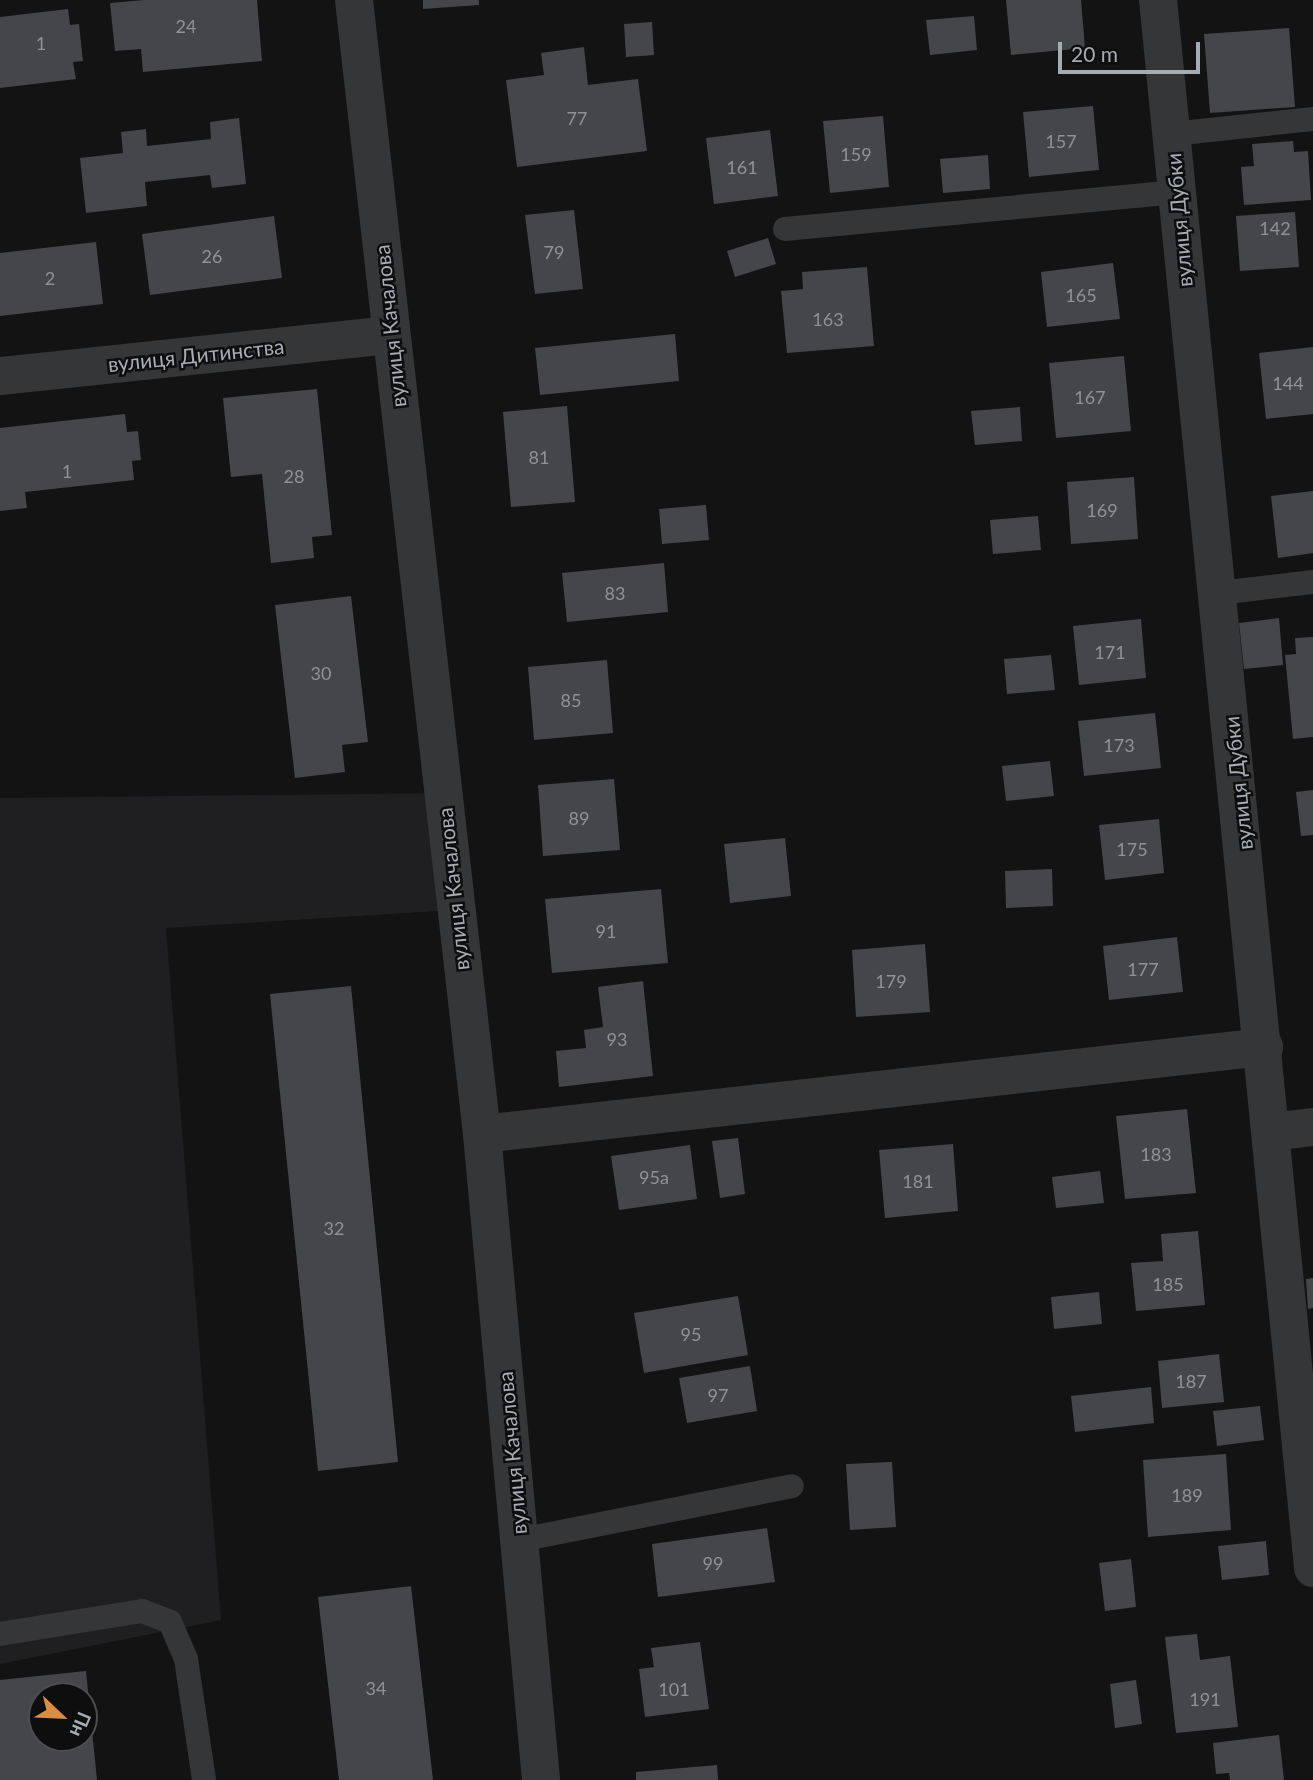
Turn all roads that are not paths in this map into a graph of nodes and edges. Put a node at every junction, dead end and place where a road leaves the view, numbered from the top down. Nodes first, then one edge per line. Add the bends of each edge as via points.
1 (354, 0) edge
2 (1158, 0) edge
3 (1313, 119) edge
4 (1172, 134) junction
5 (1174, 192) junction
6 (785, 229) dead end
7 (391, 335) junction
8 (0, 376) edge
9 (1313, 582) edge
10 (1219, 593) junction
11 (1264, 1047) junction
12 (1313, 1127) edge
13 (1272, 1132) junction
14 (482, 1134) junction
15 (792, 1486) dead end
16 (520, 1540) junction
17 (1313, 1567) edge
18 (0, 1634) edge
19 (204, 1780) edge
20 (541, 1780) edge

1 - 7 street, вулиця Качалова
2 - 4 street, вулиця Дубки
3 - 4 lane
4 - 5 street, вулиця Дубки
5 - 6 lane
5 - 10 street, вулиця Дубки
7 - 8 street, вулиця Дитинства
7 - 14 street, вулиця Качалова
9 - 10 lane
10 - 11 street, вулиця Дубки
11 - 13 street, вулиця Дубки
11 - 14 street
12 - 13 street
13 - 17 street, вулиця Дубки
14 - 16 street, вулиця Качалова
15 - 16 lane
16 - 20 street, вулиця Качалова
18 - 19 lane via 142,1611 170,1622 186,1658

